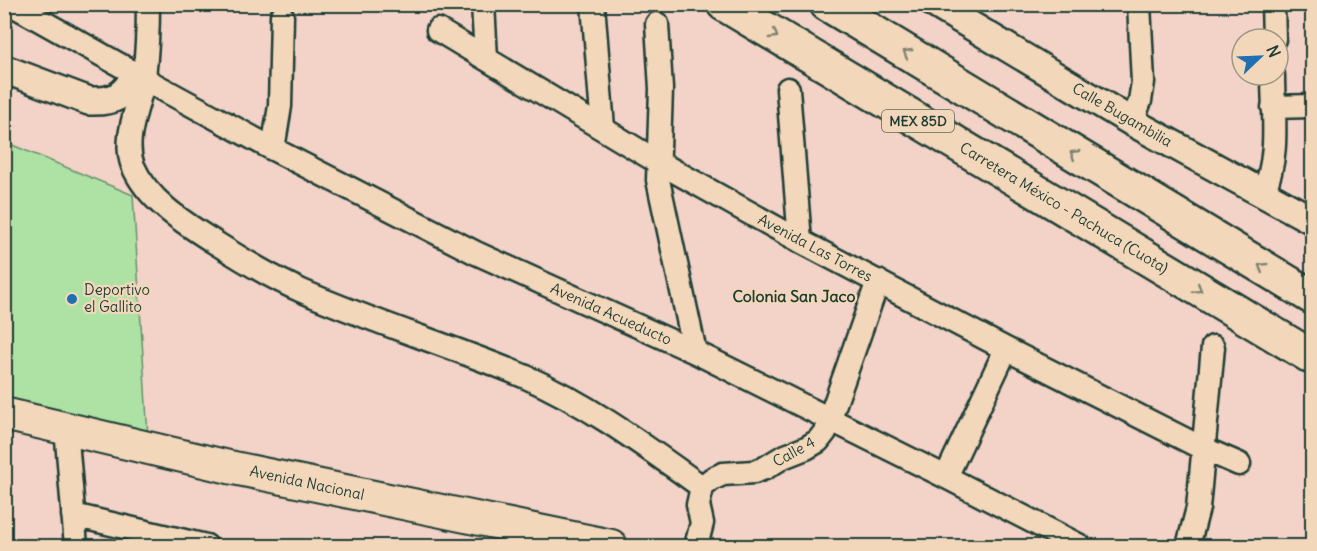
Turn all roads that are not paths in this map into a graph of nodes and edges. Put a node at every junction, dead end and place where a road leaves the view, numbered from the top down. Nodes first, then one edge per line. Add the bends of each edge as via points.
1 (11, 4) edge
2 (148, 4) edge
3 (483, 4) edge
4 (593, 4) edge
5 (724, 4) edge
6 (827, 4) edge
7 (1139, 4) edge
8 (1273, 4) edge
9 (940, 6) edge
10 (282, 16) dead end
11 (657, 24) dead end
12 (1274, 27) edge
13 (438, 30) dead end
14 (486, 58) junction
15 (4, 69) edge
16 (140, 76) junction
17 (1273, 87) edge
18 (788, 89) dead end
19 (1312, 106) edge
20 (1273, 107) junction
21 (1132, 122) junction
22 (603, 128) junction
23 (273, 149) junction
24 (658, 162) junction
25 (1263, 193) junction
26 (1312, 220) edge
27 (800, 241) junction
28 (878, 281) junction
29 (1312, 297) edge
30 (1213, 347) dead end
31 (1006, 349) junction
32 (695, 352) junction
33 (1312, 357) edge
34 (4, 414) edge
35 (830, 420) junction
36 (66, 428) junction
37 (1202, 448) junction
38 (1239, 464) dead end
39 (946, 477) junction
40 (702, 487) junction
41 (73, 514) junction
42 (516, 536) edge
43 (76, 546) edge
44 (206, 546) edge
45 (611, 546) edge
46 (696, 546) edge
47 (1080, 546) edge
48 (1188, 546) edge

1 - 16 street, Avenida Acueducto
2 - 16 street
3 - 14 street
4 - 22 street
5 -> 33 highway, Carretera México - Pachuca (Cuota) / MEX 85D
29 -> 6 highway
7 - 21 street via 1143,82
8 - 12 street
9 - 21 street, Calle Bugambilia
10 - 23 street via 280,106
11 - 24 street via 661,89
13 - 14 street, Avenida Las Torres
14 - 22 street, Avenida Las Torres
15 - 16 street via 89,101 122,95
16 - 23 street, Avenida Acueducto
16 - 40 street via 131,133 132,164 152,195 188,226 300,290 526,378 577,402
17 - 20 street
18 - 27 street
19 - 20 street
20 - 25 street via 1273,162
21 - 25 street, Calle Bugambilia
22 - 24 street, Avenida Las Torres
23 - 32 street, Avenida Acueducto via 476,253
24 - 27 street, Avenida Las Torres
24 - 32 street via 658,180
25 - 26 street, Calle Bugambilia
27 - 28 street, Avenida Las Torres
28 - 31 street, Avenida Las Torres
28 - 35 street, Calle 4
30 - 37 street
31 - 37 street, Avenida Las Torres
31 - 39 street
32 - 35 street, Avenida Acueducto
34 - 36 main road, Avenida Nacional
35 - 39 street, Avenida Acueducto
35 - 40 street, Calle 4 via 818,441 807,448 754,472 723,474
36 - 41 street
36 - 42 main road, Avenida Nacional
37 - 38 street, Avenida Las Torres
37 - 48 street via 1198,508
39 - 47 street, Avenida Acueducto
40 - 46 street via 698,505 702,522
41 - 43 street
41 - 44 street
42 - 45 main road, Avenida Nacional

